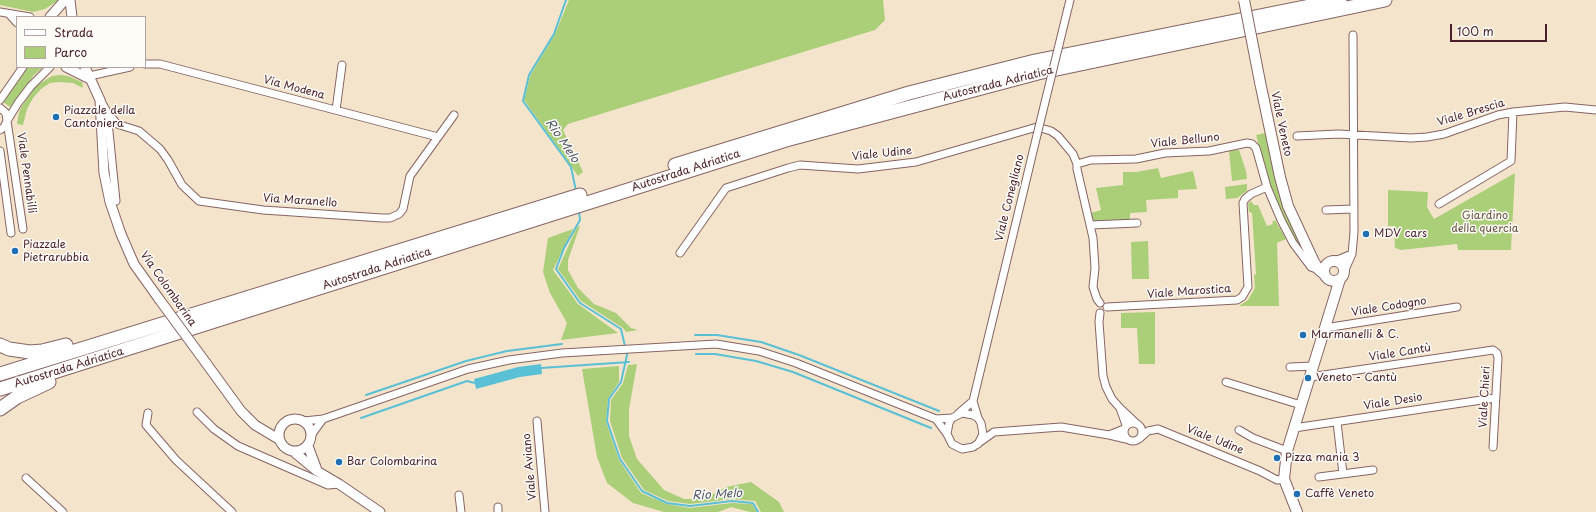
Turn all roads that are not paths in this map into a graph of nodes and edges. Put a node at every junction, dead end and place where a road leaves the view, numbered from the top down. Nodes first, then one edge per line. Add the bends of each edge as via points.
1 (65, 0) edge
2 (70, 0) edge
3 (1244, 0) edge
4 (1340, 0) edge
5 (1385, 0) edge
6 (1069, 4) edge
7 (0, 12) edge
8 (9, 14) junction
9 (23, 16) edge
10 (51, 16) edge
11 (72, 16) edge
12 (16, 22) edge
13 (1353, 35) dead end
14 (146, 64) edge
15 (342, 65) dead end
16 (22, 68) edge
17 (49, 68) edge
18 (68, 68) edge
19 (85, 68) edge
20 (126, 68) edge
21 (90, 78) junction
22 (0, 100) edge
23 (100, 100) junction
24 (0, 108) edge
25 (336, 110) junction
26 (1596, 110) edge
27 (107, 112) junction
28 (1513, 112) junction
29 (454, 115) dead end
30 (7, 121) junction
31 (117, 124) joint
32 (0, 130) edge
33 (1352, 134) junction
34 (1297, 136) dead end
35 (438, 137) junction
36 (0, 151) edge
37 (1077, 164) junction
38 (1267, 186) junction
39 (116, 201) dead end
40 (1439, 204) dead end
41 (1354, 209) junction
42 (1326, 210) dead end
43 (1137, 223) dead end
44 (1091, 225) junction
45 (23, 229) dead end
46 (11, 233) dead end
47 (1309, 248) junction
48 (680, 253) dead end
49 (1352, 254) junction
50 (1330, 261) junction
51 (1318, 269) junction
52 (1342, 276) junction
53 (1100, 303) junction
54 (1107, 307) junction
55 (1332, 307) junction
56 (1457, 307) dead end
57 (1100, 312) junction
58 (166, 322) junction
59 (1325, 328) junction
60 (169, 337) junction
61 (0, 345) edge
62 (1493, 350) joint
63 (1314, 366) junction
64 (1290, 367) dead end
65 (0, 374) edge
66 (1310, 376) junction
67 (1226, 382) dead end
68 (0, 389) edge
69 (1496, 398) junction
70 (973, 401) junction
71 (1301, 405) junction
72 (1120, 408) junction
73 (0, 409) edge
74 (198, 412) dead end
75 (148, 413) dead end
76 (954, 417) junction
77 (323, 419) junction
78 (936, 419) junction
79 (304, 421) junction
80 (537, 421) dead end
81 (979, 421) junction
82 (1337, 422) junction
83 (1136, 423) junction
84 (256, 425) junction
85 (282, 425) junction
86 (1125, 427) junction
87 (1294, 428) junction
88 (1239, 430) dead end
89 (994, 432) junction
90 (312, 434) junction
91 (947, 434) junction
92 (1109, 435) junction
93 (1126, 439) junction
94 (1139, 439) junction
95 (280, 440) junction
96 (978, 444) junction
97 (308, 446) junction
98 (1493, 447) dead end
99 (1287, 451) junction
100 (294, 452) junction
101 (1373, 470) dead end
102 (317, 471) junction
103 (1343, 474) junction
104 (1319, 477) dead end
105 (26, 478) dead end
106 (1284, 479) junction
107 (339, 484) junction
108 (459, 495) dead end
109 (63, 512) edge
110 (232, 512) edge
111 (380, 512) edge
112 (461, 512) edge
113 (545, 512) edge
114 (1297, 512) edge

1 - 10 street
2 - 11 street
3 - 47 main road, Viale Veneto, bridge via 1284,194 1296,225
4 - 58 highway, Autostrada Adriatica via 1035,61 916,91
5 - 60 highway, Autostrada Adriatica via 1038,73 786,140
6 - 70 street, Viale Conegliano, bridge
7 - 8 street
8 - 9 street
8 - 12 street
13 - 33 street, Viale Veneto
14 - 25 street, Via Modena via 160,64
15 - 25 street
16 - 22 street
17 - 30 street via 31,86
18 - 21 street
19 - 21 street, Via Colombarina
20 - 21 street
21 - 23 street, Via Colombarina
23 - 27 street, Via Colombarina
23 - 84 street, Via Colombarina, bridge via 104,173 110,202 134,264 241,411
24 - 30 street, Viale Pennabilli via 6,114
25 - 35 street, Via Modena
26 - 28 street, Viale Brescia via 1565,107
27 - 31 street, Via Colombarina
27 - 39 street, Via Colombarina
28 - 33 street, Viale Brescia via 1427,137
28 - 40 street via 1511,161
29 - 35 street, Via Maranello
30 - 32 street
30 - 45 street, Viale Pennabilli
31 - 35 street, Via Maranello via 139,131 160,149 182,185 199,200 263,210 382,218 390,218 403,209 410,176
33 - 34 street, Viale Brescia
33 - 41 street, Viale Veneto
36 - 46 street, Viale Pennabilli
37 - 38 street, Viale Belluno via 1091,160 1136,159 1180,151 1209,151 1247,143 1256,148
37 - 44 street
37 - 48 street, Viale Udine via 1073,154 1058,136 1037,127 916,162 858,169 800,166 788,168 726,188
38 - 51 street, Viale Belluno via 1298,252
38 - 54 street, Viale Marostica via 1251,194 1243,203 1248,287 1242,297 1238,300
41 - 42 street
41 - 49 street, Viale Veneto
43 - 44 street
44 - 53 street via 1095,252 1093,287
47 - 50 main road, Viale Veneto
47 - 51 main road, Viale Veneto
49 - 50 street
49 - 52 street, Viale Veneto
50 - 51 main road
50 - 51 main road via 1325,269
50 - 52 main road, Viale Veneto via 1343,266
51 - 52 main road via 1333,280
51 - 55 main road, Viale Veneto via 1331,288
52 - 55 main road, Viale Veneto
53 - 54 street
53 - 57 street via 1097,308
54 - 57 street via 1104,312
55 - 59 main road, Viale Veneto
56 - 59 street, Viale Codogno
57 - 72 street via 1103,376 1112,399
58 - 61 highway via 42,351 20,351
58 - 65 highway, Autostrada Adriatica
59 - 63 main road, Viale Veneto
60 - 68 highway, Autostrada Adriatica
60 - 73 highway via 46,383 17,397
62 - 66 street, Viale Cantù
62 - 69 street, Viale Chieri via 1498,358
63 - 64 street
63 - 66 main road, Viale Veneto
66 - 71 main road, Viale Veneto
67 - 71 street
69 - 82 street, Viale Desio
69 - 98 street, Viale Chieri
70 - 76 street
70 - 81 street, Viale Conegliano
71 - 87 main road, Viale Veneto
72 - 83 street
72 - 86 street
74 - 107 street via 214,429 238,446 328,485
75 - 110 street via 146,425 176,460
76 - 78 street
76 - 81 street via 968,413
76 - 91 street via 949,423
77 - 78 street via 468,369 509,360 716,344 759,351 796,363
77 - 79 street
77 - 90 street
78 - 91 street
79 - 85 street via 292,419
79 - 90 street
80 - 113 street, Viale Aviano
81 - 89 street
81 - 96 street via 983,434
82 - 87 street, Viale Desio
82 - 103 street
83 - 86 street
83 - 94 street via 1142,430
84 - 85 street via 274,428
84 - 95 street, Via Colombarina
85 - 95 street via 279,432
86 - 92 street
86 - 93 street via 1123,434
87 - 99 main road, Viale Veneto
88 - 99 street
89 - 92 street, Viale Udine via 1061,427
89 - 96 street
90 - 97 street
91 - 96 street via 952,444 962,449
92 - 93 street, Viale Udine
93 - 94 street, Viale Udine via 1134,442
94 - 106 street, Viale Udine via 1148,431 1158,429 1277,480
95 - 100 street via 287,449
97 - 100 street
97 - 102 street
99 - 106 main road, Viale Veneto
100 - 102 street
101 - 103 street
102 - 107 street
103 - 104 street
105 - 109 street
106 - 114 main road, Viale Veneto
107 - 111 street
108 - 112 street

